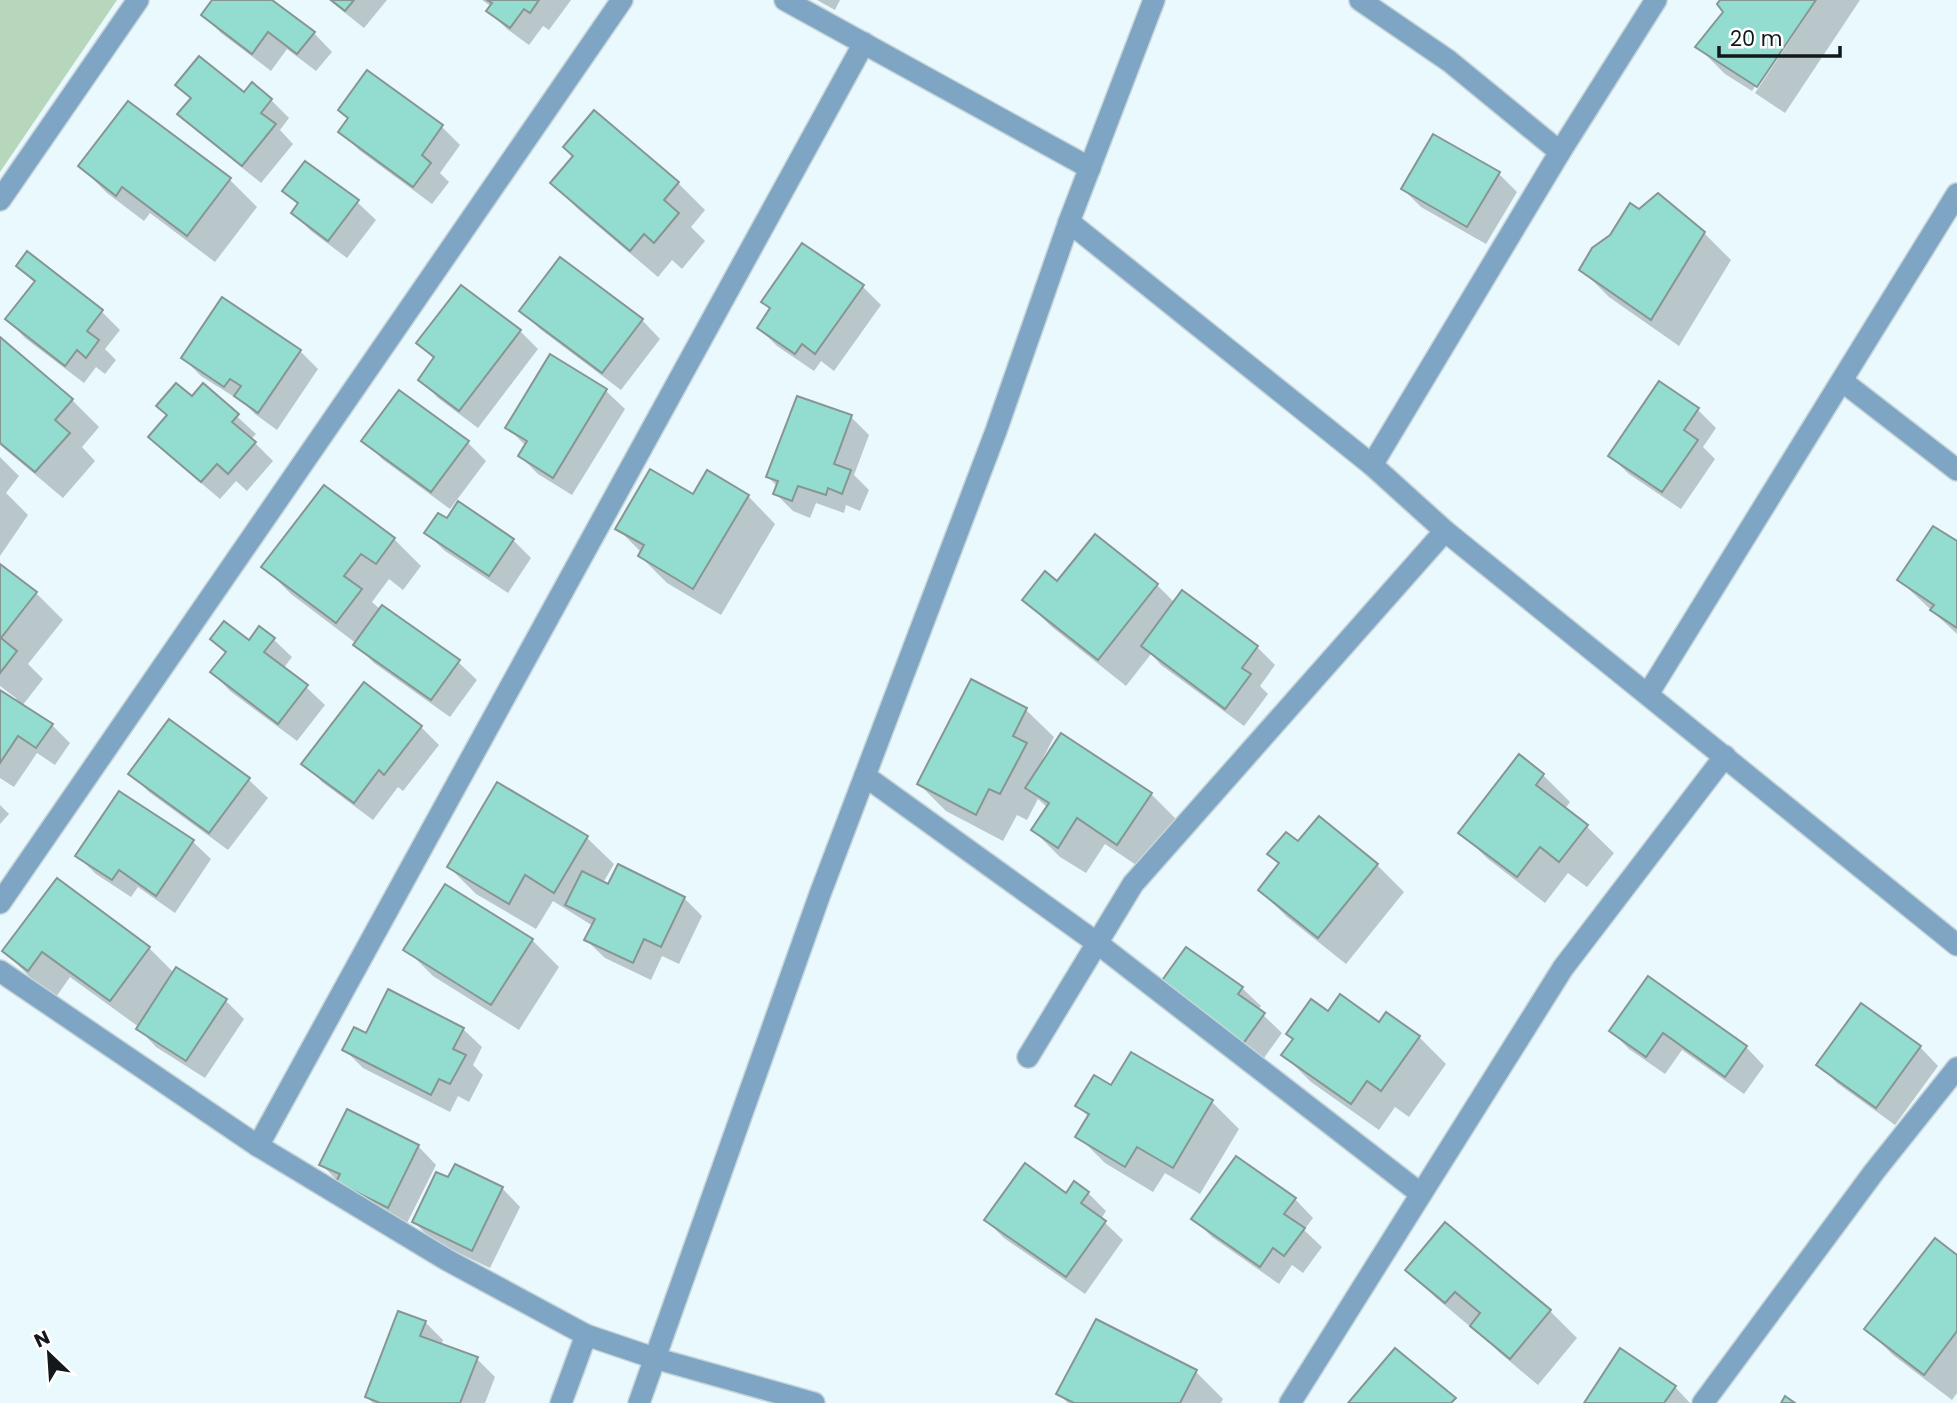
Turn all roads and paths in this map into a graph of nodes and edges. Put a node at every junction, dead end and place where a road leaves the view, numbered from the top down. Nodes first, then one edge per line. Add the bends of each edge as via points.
1 (138, 0) edge
2 (622, 0) edge
3 (785, 0) edge
4 (1154, 0) edge
5 (1360, 0) edge
6 (1656, 0) edge
7 (864, 43) junction
8 (1560, 152) junction
9 (1090, 168) junction
10 (1957, 194) edge
11 (0, 200) edge
12 (1069, 222) junction
13 (1842, 381) junction
14 (1372, 465) junction
15 (1957, 470) edge
16 (1445, 531) junction
17 (1648, 694) junction
18 (1725, 756) junction
19 (865, 776) junction
20 (0, 903) edge
21 (1097, 943) junction
22 (1957, 946) edge
23 (0, 971) edge
24 (1028, 1057) dead end
25 (1957, 1068) edge
26 (258, 1146) junction
27 (1421, 1194) junction
28 (586, 1335) junction
29 (654, 1358) junction
30 (561, 1403) edge
31 (639, 1403) edge
32 (814, 1403) edge
33 (1290, 1403) edge
34 (1703, 1403) edge

1 - 11 street
2 - 20 street
3 - 7 street
4 - 9 street
5 - 8 street via 1449,61
6 - 8 street
7 - 9 street
7 - 26 street
8 - 14 street
9 - 12 street
10 - 13 street
12 - 14 street
12 - 19 street
13 - 15 street
13 - 17 street
14 - 16 street
16 - 17 street
16 - 21 street via 1133,884
17 - 18 street
18 - 22 street
18 - 27 street via 1563,968
19 - 21 street
19 - 29 street
21 - 24 street
21 - 27 street
23 - 26 street
25 - 34 street
26 - 28 street via 447,1259
27 - 33 street
28 - 29 street
28 - 30 street
29 - 31 street
29 - 32 street

